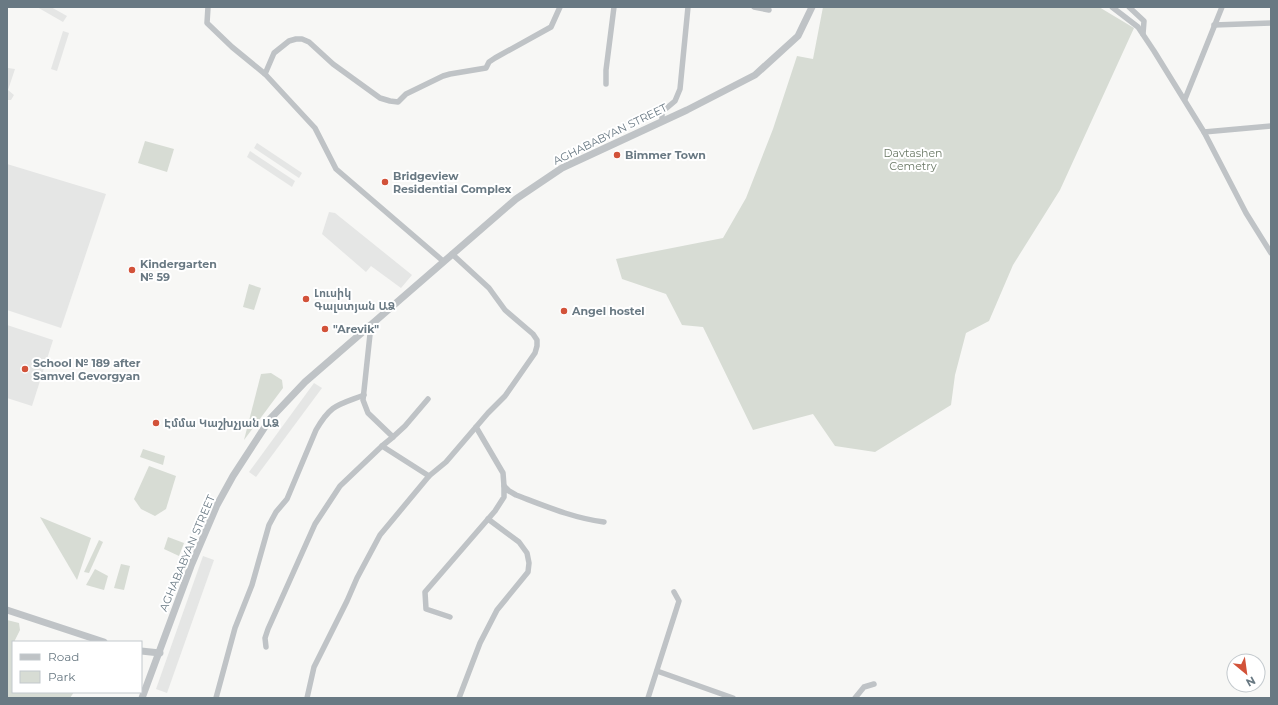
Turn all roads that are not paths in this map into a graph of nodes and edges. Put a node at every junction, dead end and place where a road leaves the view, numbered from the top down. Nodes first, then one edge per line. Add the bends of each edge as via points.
1 (208, 7) edge
2 (560, 7) edge
3 (614, 7) edge
4 (688, 7) edge
5 (754, 7) edge
6 (812, 7) edge
7 (1112, 7) edge
8 (1130, 7) edge
9 (1222, 7) edge
10 (769, 10) dead end
11 (1271, 23) edge
12 (1214, 25) junction
13 (1143, 35) junction
14 (265, 74) junction
15 (606, 84) dead end
16 (1185, 98) junction
17 (662, 121) junction
18 (1271, 126) edge
19 (1204, 132) junction
20 (1271, 253) edge
21 (452, 254) junction
22 (444, 261) junction
23 (371, 325) junction
24 (364, 395) junction
25 (428, 399) dead end
26 (476, 427) junction
27 (393, 437) junction
28 (382, 446) junction
29 (429, 476) junction
30 (504, 486) junction
31 (488, 519) junction
32 (604, 522) dead end
33 (674, 592) dead end
34 (7, 610) edge
35 (450, 617) dead end
36 (101, 641) edge
37 (266, 647) dead end
38 (142, 651) edge
39 (160, 653) junction
40 (657, 671) junction
41 (874, 684) dead end
42 (142, 698) edge
43 (216, 698) edge
44 (307, 698) edge
45 (459, 698) edge
46 (648, 698) edge
47 (734, 698) edge
48 (855, 698) edge

1 - 14 street via 207,23
2 - 14 street via 551,27 495,58 486,68 443,76 406,94 398,102 380,98 302,39 296,39 276,50
3 - 15 street
4 - 17 street via 680,89 675,101 662,112
5 - 10 street
6 - 17 street, AGHABABYAN STREET via 798,36 755,75
7 - 13 street via 1138,27
8 - 13 street via 1144,21
9 - 12 street
11 - 12 street
12 - 16 street
13 - 16 street
14 - 22 street via 315,128 336,169
16 - 19 street
17 - 21 street, AGHABABYAN STREET via 562,168 516,199
18 - 19 street
19 - 20 street via 1246,213
21 - 22 street, AGHABABYAN STREET
21 - 26 street via 489,288 505,310 537,340 535,353 513,386
22 - 23 street, AGHABABYAN STREET
23 - 24 street
23 - 39 street, AGHABABYAN STREET via 305,382 274,415 233,476 217,505 191,566
24 - 27 street via 363,400 368,414
24 - 43 street via 334,407 322,419 287,499 272,517 252,585 235,628
25 - 27 street
26 - 29 street via 446,462
26 - 30 street via 503,473
27 - 28 street
28 - 29 street
28 - 37 street via 340,486 315,524 268,629
29 - 44 street via 380,535 356,578 314,667
30 - 31 street via 504,497
30 - 32 street via 509,492 571,515
31 - 35 street via 425,592 426,609
31 - 45 street via 519,542 527,553 528,572 496,610
33 - 40 street via 678,600
34 - 36 street
38 - 39 street
39 - 42 street, AGHABABYAN STREET
40 - 46 street
40 - 47 street
41 - 48 street via 864,687

